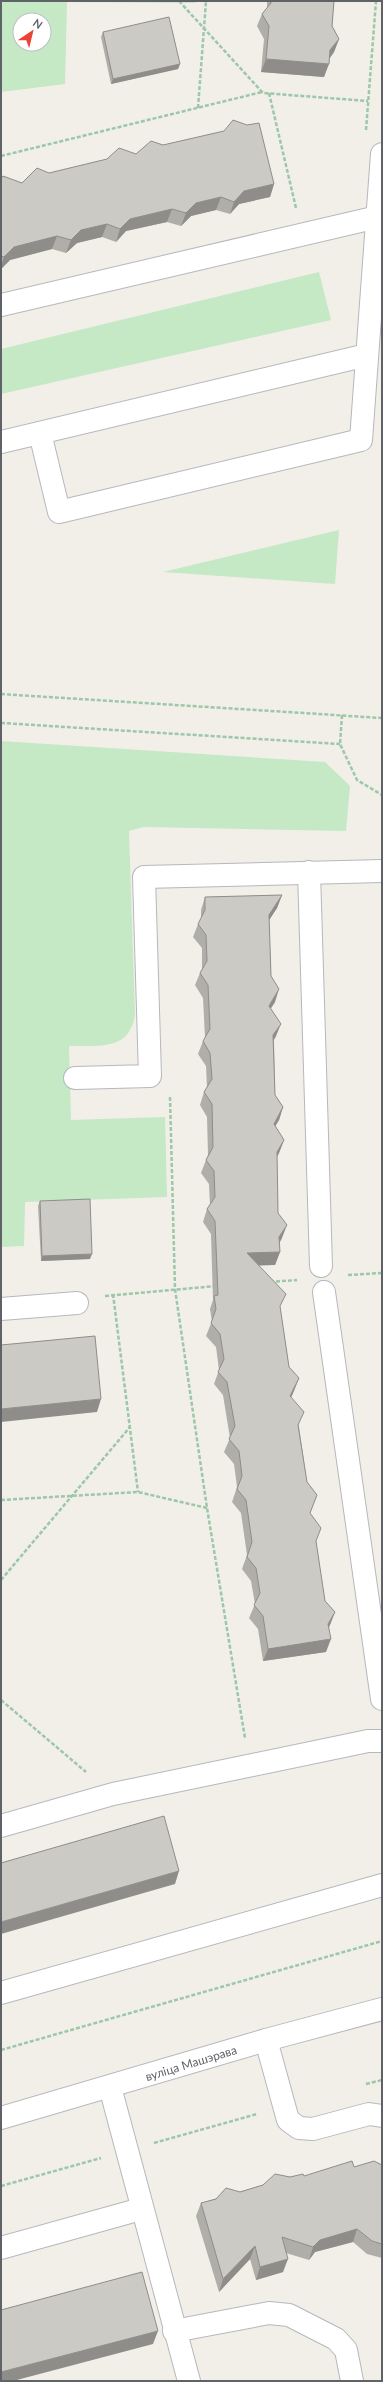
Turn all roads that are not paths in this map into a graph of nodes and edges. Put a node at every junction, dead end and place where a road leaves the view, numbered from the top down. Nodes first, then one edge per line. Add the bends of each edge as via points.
1 (382, 154) edge
2 (380, 218) edge
3 (1, 305) edge
4 (367, 355) junction
5 (40, 433) junction
6 (1, 442) edge
7 (382, 871) edge
8 (309, 872) junction
9 (75, 1078) dead end
10 (321, 1266) dead end
11 (324, 1292) dead end
12 (77, 1303) road end
13 (1, 1310) edge
14 (382, 1700) edge
15 (382, 1741) edge
16 (1, 1826) edge
17 (382, 1885) edge
18 (1, 1993) edge
19 (382, 2009) edge
20 (266, 2040) junction
21 (110, 2087) junction
22 (382, 2116) edge
23 (1, 2118) edge
24 (141, 2209) junction
25 (1, 2248) edge
26 (174, 2331) junction
27 (189, 2381) edge
28 (352, 2381) edge

1 - 2 street
2 - 3 street via 302,233
2 - 4 street
4 - 5 street
4 - 5 street via 361,440 59,512
5 - 6 street
7 - 8 street
8 - 9 street via 144,876 150,1076
8 - 10 street
11 - 14 street
12 - 13 street
15 - 16 street via 368,1741 113,1794
17 - 18 street
19 - 20 street, вуліца Машэрава
20 - 21 street, вуліца Машэрава
20 - 22 street via 288,2120 299,2128 313,2129 369,2114
21 - 23 street, вуліца Машэрава
21 - 24 street
24 - 25 street
24 - 26 street
26 - 27 street
26 - 28 street via 269,2313 289,2315 336,2339 346,2350

